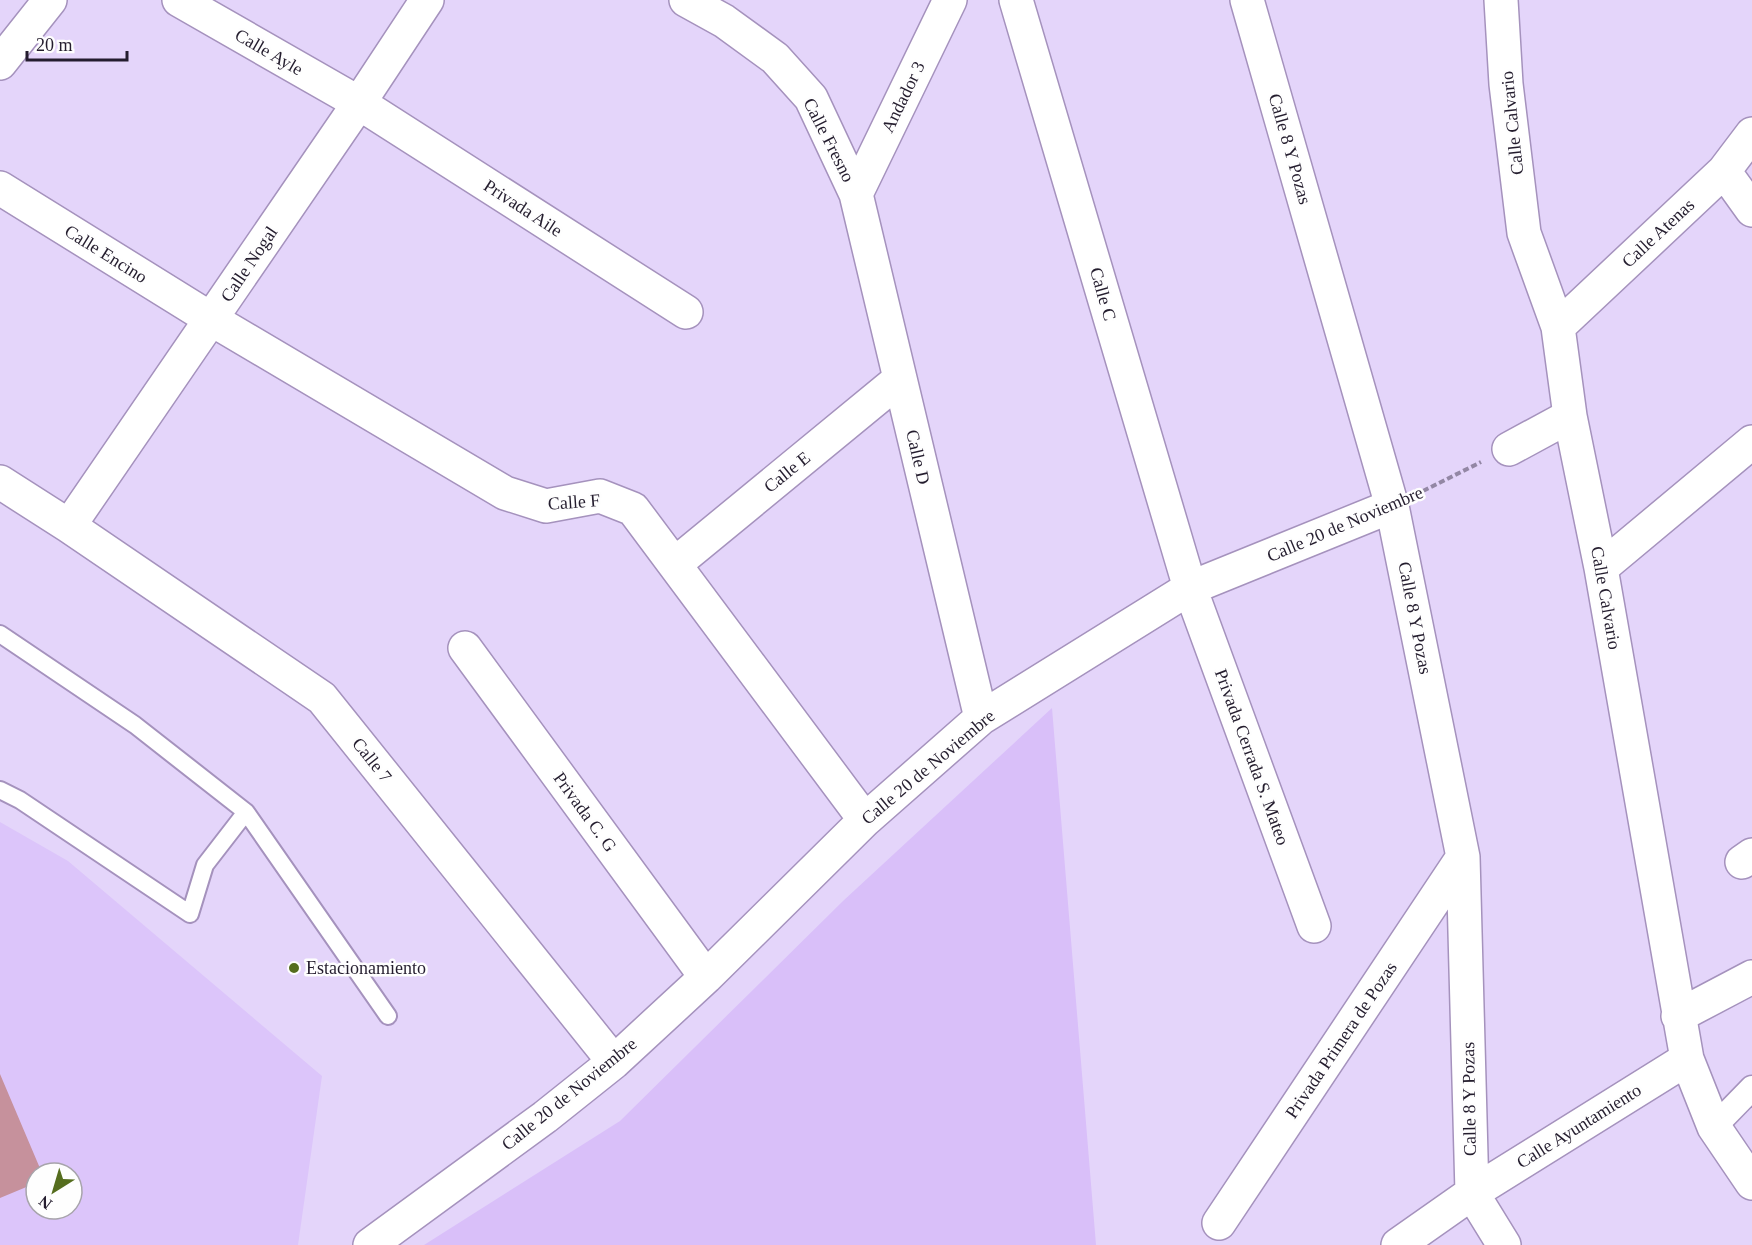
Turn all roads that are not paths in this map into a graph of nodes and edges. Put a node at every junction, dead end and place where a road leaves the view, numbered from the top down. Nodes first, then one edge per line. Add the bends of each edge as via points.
1 (50, 0) edge
2 (179, 0) edge
3 (427, 0) edge
4 (686, 0) edge
5 (950, 0) edge
6 (1016, 0) edge
7 (1247, 0) edge
8 (1501, 0) edge
9 (0, 63) edge
10 (360, 103) junction
11 (1752, 134) edge
12 (1724, 171) junction
13 (0, 188) edge
14 (856, 194) junction
15 (1752, 210) edge
16 (687, 312) dead end
17 (211, 319) junction
18 (1558, 327) junction
19 (900, 380) junction
20 (1570, 416) junction
21 (1752, 442) edge
22 (1509, 449) road end
23 (0, 482) edge
24 (1392, 506) junction
25 (69, 526) junction
26 (675, 564) junction
27 (1601, 568) junction
28 (1190, 588) junction
29 (0, 634) edge
30 (465, 648) dead end
31 (981, 718) junction
32 (0, 790) edge
33 (246, 812) junction
34 (865, 820) junction
35 (1463, 857) junction
36 (1314, 926) dead end
37 (706, 977) junction
38 (1752, 977) edge
39 (388, 1016) dead end
40 (1678, 1016) junction
41 (1687, 1059) junction
42 (614, 1062) junction
43 (1752, 1088) edge
44 (1714, 1127) junction
45 (1752, 1183) edge
46 (1472, 1193) junction
47 (1219, 1223) dead end
48 (370, 1245) edge
49 (1398, 1245) edge
50 (1504, 1245) edge

1 - 9 street
2 - 10 street, Calle Ayle
3 - 10 street, Calle Nogal
4 - 14 street, Calle Fresno via 724,21 775,58 811,99
5 - 14 street, Andador 3
6 - 28 street, Calle C
7 - 24 street, Calle 8 Y Pozas
8 - 18 street, Calle Calvario via 1506,84 1524,233
10 - 16 street, Privada Aile
10 - 17 street, Calle Nogal
11 - 12 street, Calle Atenas
12 - 15 street
12 - 18 street, Calle Atenas
13 - 17 street, Calle Encino
14 - 19 street, Calle D
17 - 25 street, Calle Nogal
17 - 26 street, Calle F via 505,493 546,506 600,496 633,509
18 - 20 street, Calle Calvario
19 - 26 street, Calle E
19 - 31 street, Calle D
20 - 22 street
20 - 27 street, Calle Calvario
21 - 27 street
23 - 25 street, Calle 7
24 - 28 street, Calle 20 de Noviembre
24 - 35 street, Calle 8 Y Pozas
25 - 42 street, Calle 7 via 322,698
26 - 34 street, Calle F
27 - 40 street, Calle Calvario
28 - 31 street, Calle 20 de Noviembre
28 - 36 street, Privada Cerrada S. Mateo
29 - 33 lane via 135,725
30 - 37 street, Privada C. G
31 - 34 street, Calle 20 de Noviembre
32 - 33 lane via 190,914 205,865
33 - 39 lane
34 - 37 street, Calle 20 de Noviembre
35 - 46 street, Calle 8 Y Pozas
35 - 47 street, Privada Primera de Pozas
37 - 42 street, Calle 20 de Noviembre
38 - 40 street
40 - 41 street, Calle Calvario
41 - 44 street, Calle Calvario
41 - 46 street, Calle Ayuntamiento
42 - 48 street, Calle 20 de Noviembre
43 - 44 street
44 - 45 street, Calle Calvario
46 - 49 street, Calle Ayuntamiento
46 - 50 street

